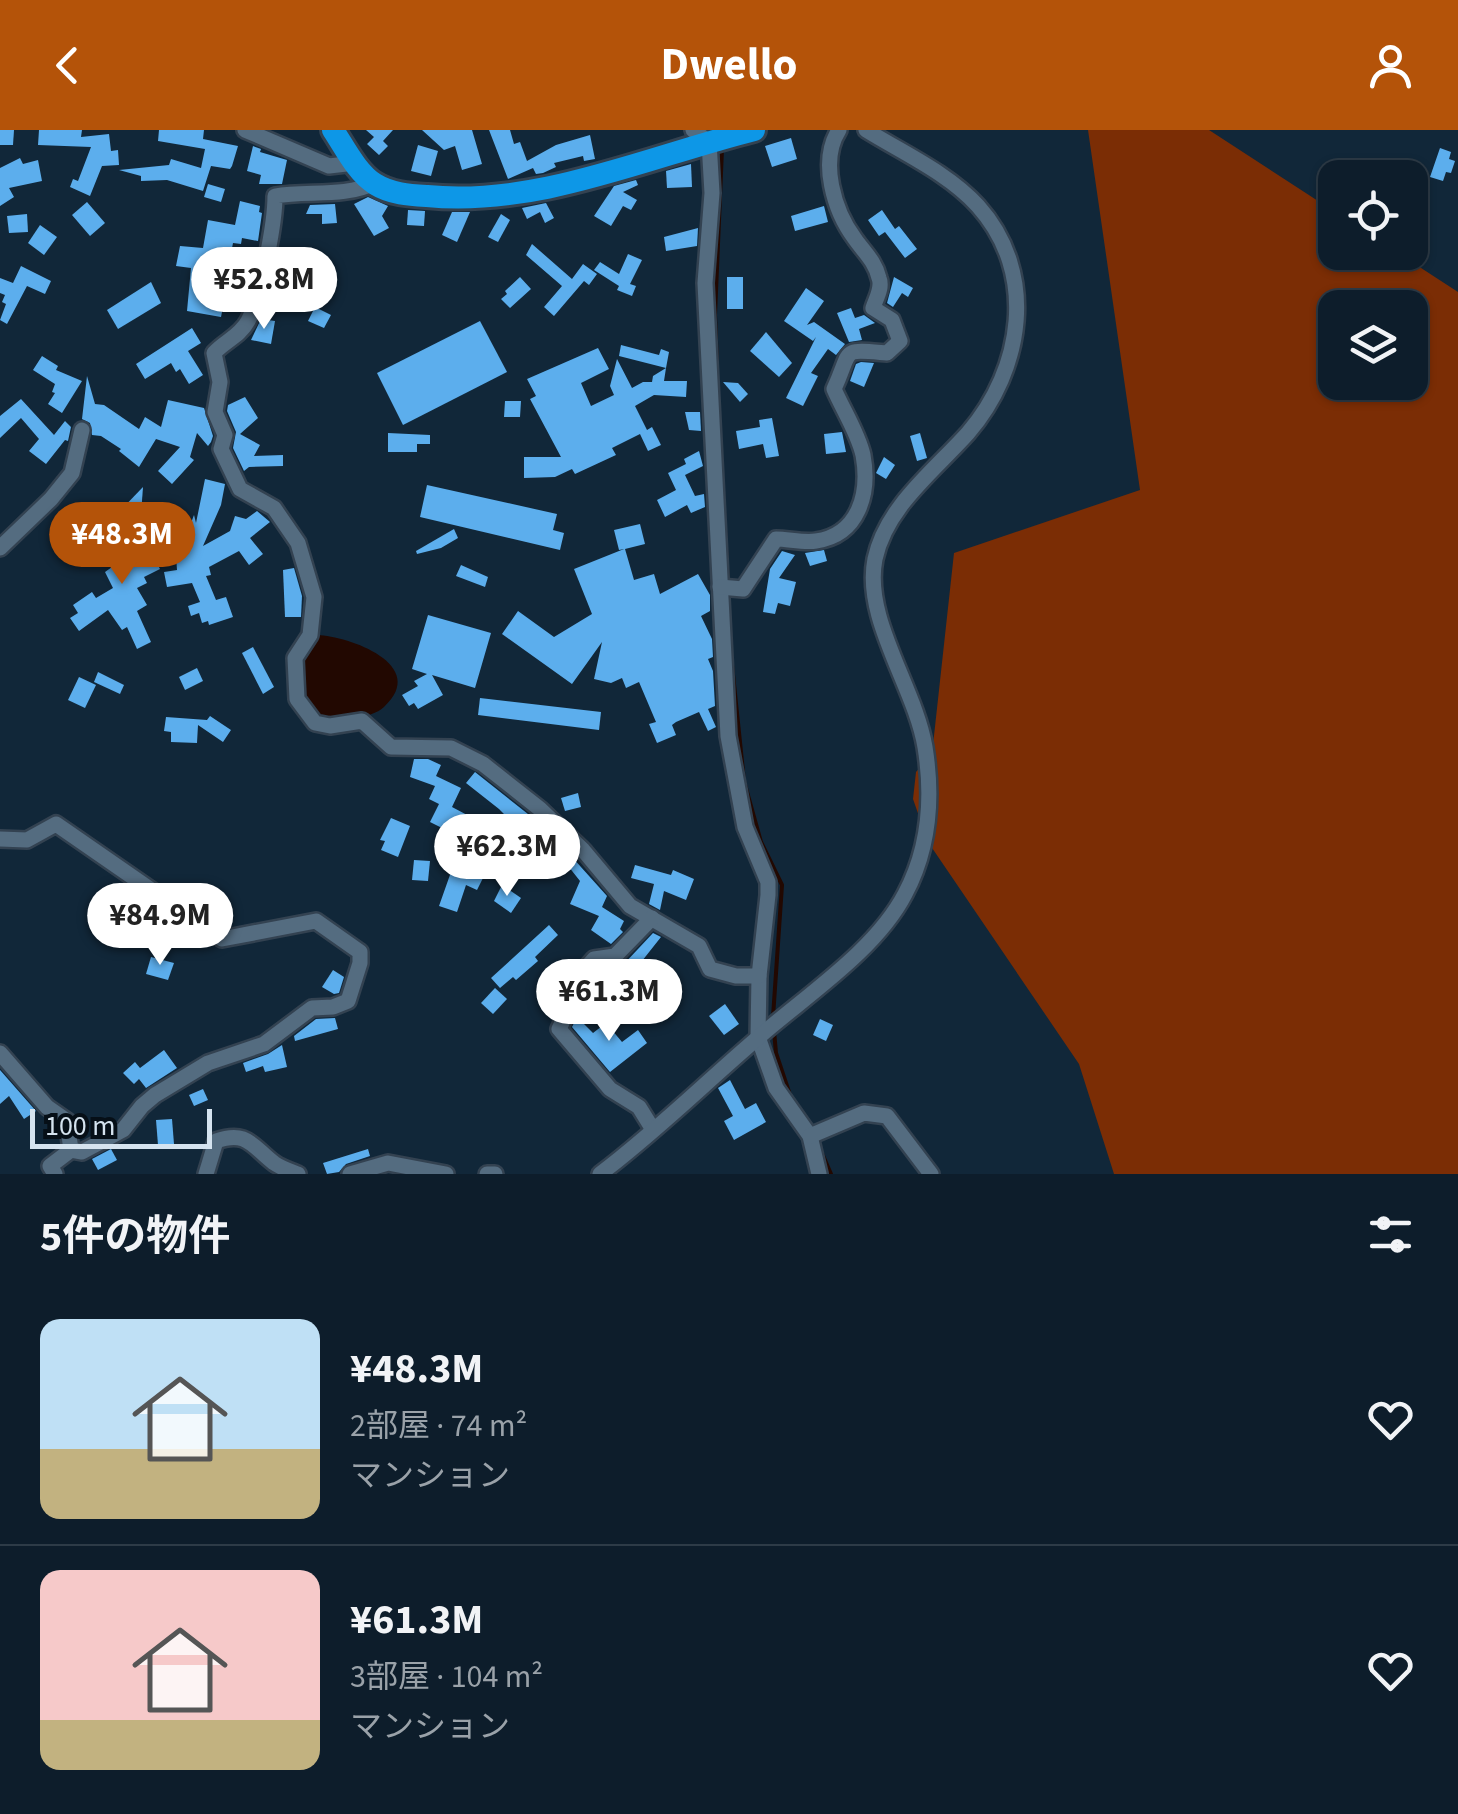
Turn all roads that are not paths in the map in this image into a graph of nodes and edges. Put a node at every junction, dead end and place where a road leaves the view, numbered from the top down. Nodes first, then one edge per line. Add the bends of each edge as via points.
1 (245, 130) edge
2 (334, 130) edge
3 (754, 130) edge
4 (840, 130) edge
5 (866, 130) edge
6 (711, 135) edge
7 (355, 163) junction
8 (374, 184) junction
9 (82, 430) dead end
10 (0, 548) edge
11 (720, 588) junction
12 (0, 839) edge
13 (652, 918) junction
14 (759, 976) junction
15 (758, 1037) junction
16 (0, 1053) edge
17 (652, 1128) junction
18 (810, 1136) junction
19 (71, 1150) junction
20 (54, 1174) edge
21 (206, 1174) edge
22 (298, 1174) edge
23 (351, 1174) edge
24 (446, 1174) edge
25 (487, 1174) edge
26 (495, 1174) edge
27 (600, 1174) edge
28 (819, 1174) edge
29 (930, 1174) edge

1 - 7 street via 329,166
2 - 7 highway
3 - 6 highway
4 - 11 street via 831,142 830,177 842,218 880,278 873,308 892,320 900,340 888,354 846,354 834,389 862,455 859,517 816,541 776,539 744,589
5 - 15 street via 955,185 995,230 1018,307 1014,349 1000,386 971,429 890,520 874,562 881,621 924,744 930,788 922,852 905,896 876,933
6 - 8 highway via 517,196 438,198
6 - 11 street via 705,283
7 - 8 highway
8 - 13 street via 275,196 249,319 214,353 220,392 215,412 225,435 220,449 240,489 274,508 298,543 314,597 310,636 295,658 296,699 315,723 362,722 390,747 451,748 483,764 583,850 630,906
9 - 10 street via 72,473
11 - 14 street via 728,736 744,827 768,882
12 - 19 street via 27,840 56,824 222,938 316,921 360,952 348,1000 312,1008 264,1044 208,1063 155,1095 123,1130 82,1152
13 - 14 street via 698,946 710,969
13 - 17 street via 615,956 594,959 571,985 559,1029
14 - 15 street
15 - 17 street
15 - 18 street via 776,1088
16 - 19 street via 67,1122
17 - 27 street
18 - 28 street
18 - 29 street via 864,1113 888,1116
19 - 20 street via 50,1166
21 - 22 street via 216,1141 230,1136
23 - 24 street via 388,1163
25 - 26 street

